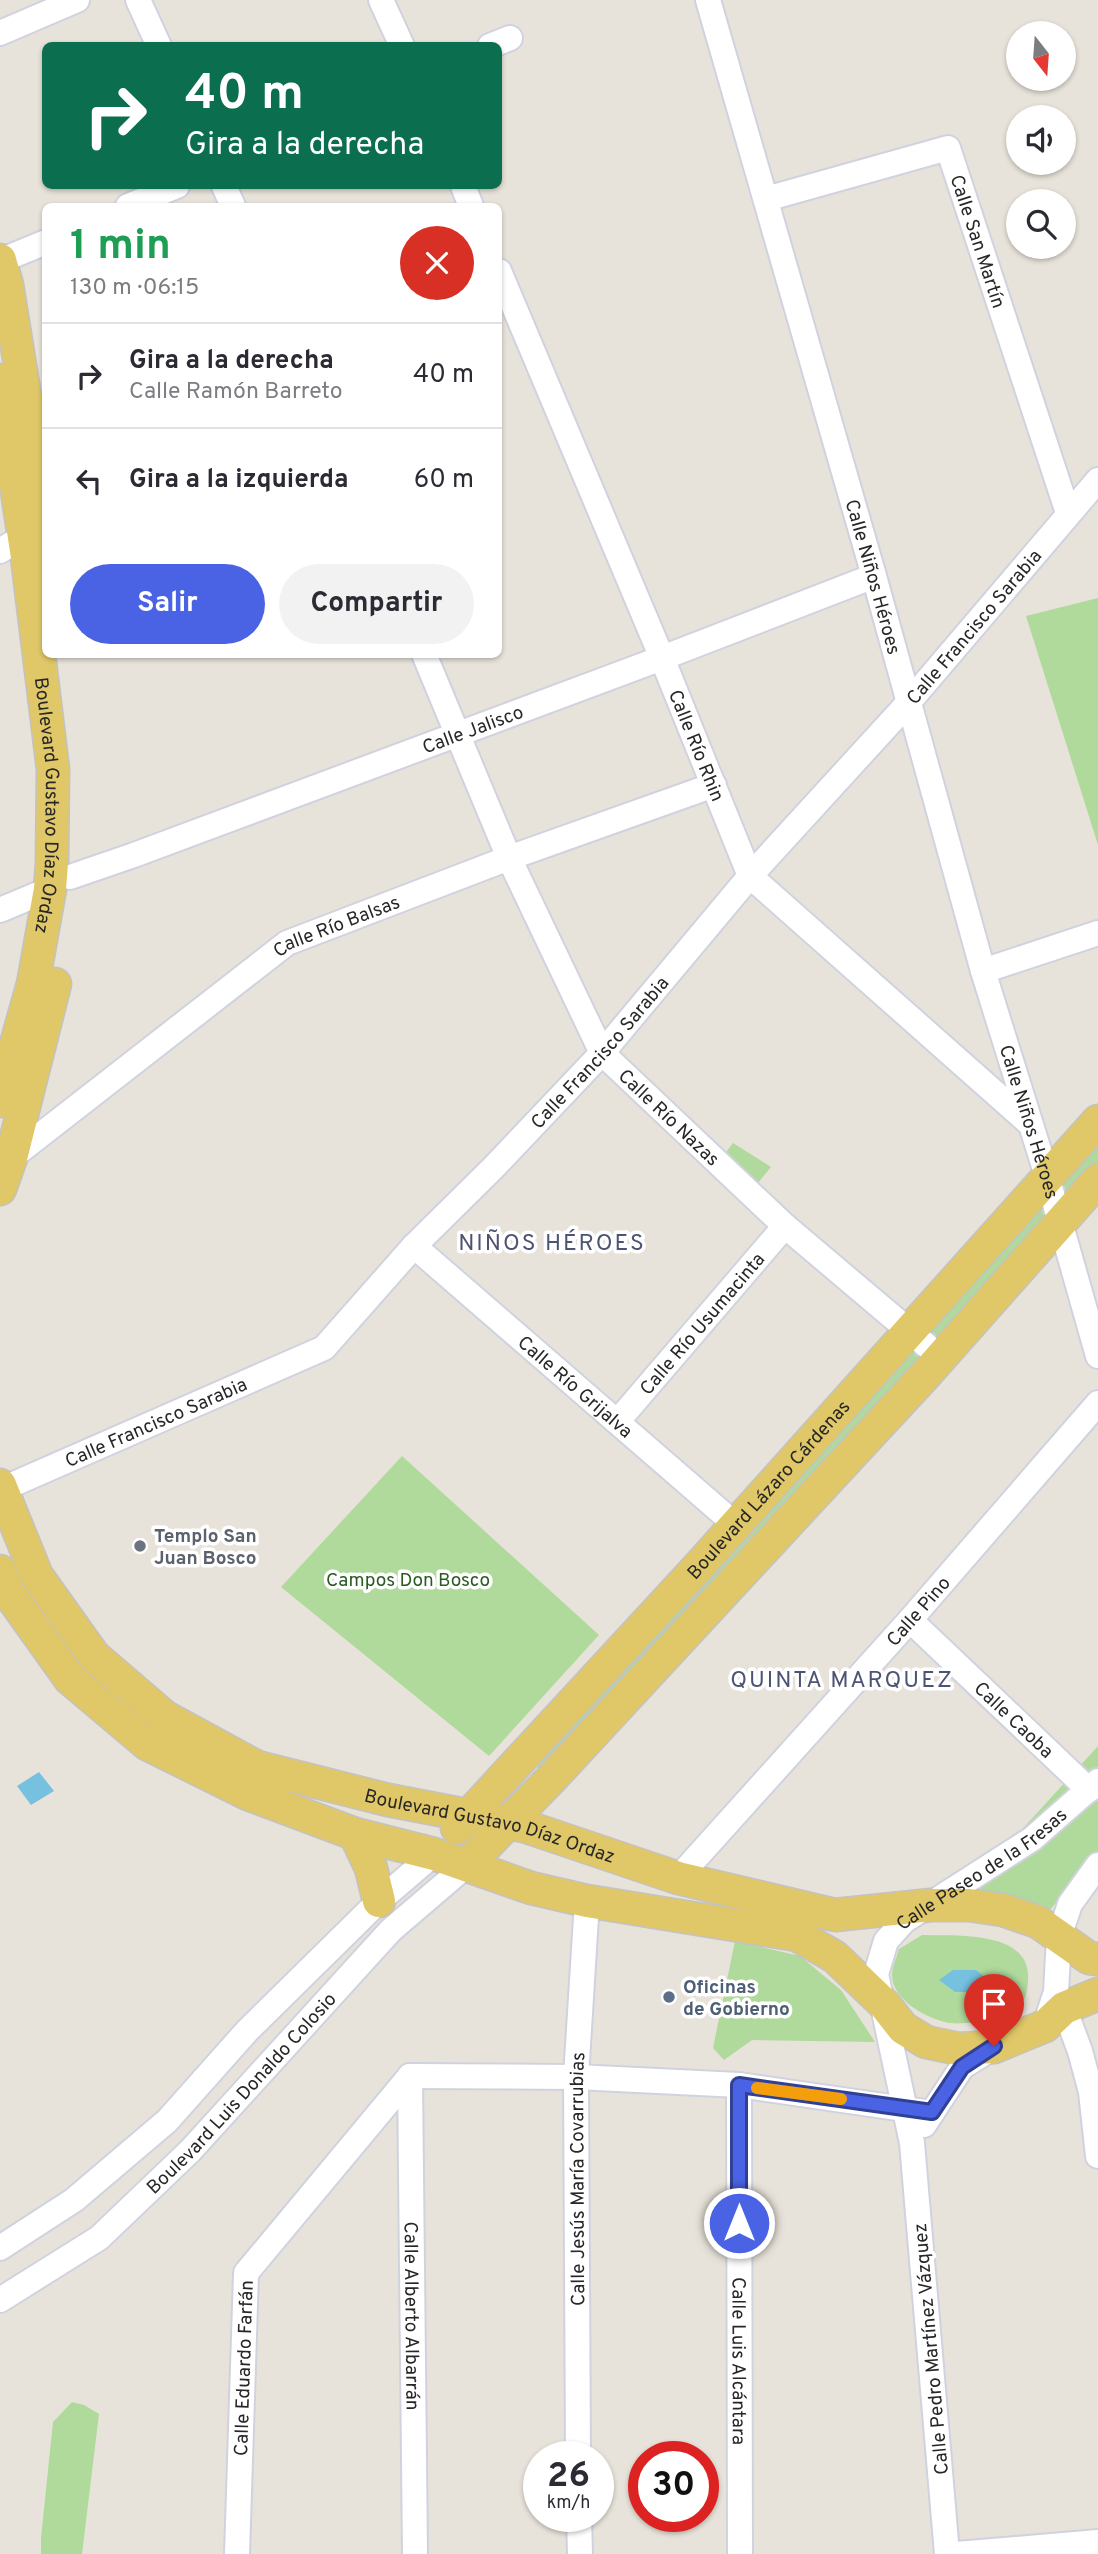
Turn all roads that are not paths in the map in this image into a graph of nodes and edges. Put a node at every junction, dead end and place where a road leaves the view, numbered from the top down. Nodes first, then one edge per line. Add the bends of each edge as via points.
1 (77, 0) edge
2 (138, 0) edge
3 (381, 0) edge
4 (708, 0) edge
5 (0, 33) edge
6 (157, 42) edge
7 (400, 42) edge
8 (170, 189) edge
9 (766, 200) junction
10 (135, 203) edge
11 (42, 244) edge
12 (0, 260) edge
13 (502, 278) edge
14 (0, 380) edge
15 (1098, 480) edge
16 (1068, 513) junction
17 (23, 538) edge
18 (874, 576) junction
19 (60, 658) edge
20 (426, 658) edge
21 (663, 658) junction
22 (909, 702) junction
23 (458, 734) junction
24 (713, 785) junction
25 (509, 858) junction
26 (750, 876) junction
27 (60, 883) junction
28 (0, 909) edge
29 (1098, 933) edge
30 (983, 971) junction
31 (602, 1053) junction
32 (0, 1101) edge
33 (1098, 1121) edge
34 (1029, 1123) junction
35 (11, 1158) junction
36 (1047, 1176) junction
37 (1098, 1180) edge
38 (0, 1189) edge
39 (1060, 1221) junction
40 (785, 1226) junction
41 (414, 1246) junction
42 (908, 1331) junction
43 (1098, 1356) edge
44 (940, 1357) junction
45 (1098, 1404) edge
46 (617, 1422) junction
47 (0, 1488) edge
48 (736, 1525) junction
49 (0, 1571) edge
50 (910, 1620) junction
51 (1093, 1785) edge
52 (469, 1815) junction
53 (508, 1822) junction
54 (355, 1834) junction
55 (434, 1854) junction
56 (467, 1865) junction
57 (1098, 1865) edge
58 (678, 1878) junction
59 (379, 1901) junction
60 (587, 1901) junction
61 (931, 1905) junction
62 (1059, 1937) junction
63 (1098, 1959) edge
64 (1098, 1994) edge
65 (885, 2005) junction
66 (1055, 2017) junction
67 (994, 2046) junction
68 (410, 2076) junction
69 (576, 2077) junction
70 (739, 2085) junction
71 (905, 2108) junction
72 (932, 2112) junction
73 (912, 2143) junction
74 (1098, 2156) edge
75 (0, 2248) edge
76 (0, 2300) edge
77 (578, 2441) edge
78 (579, 2532) edge
79 (1098, 2542) edge
80 (237, 2554) edge
81 (415, 2554) edge
82 (580, 2554) edge
83 (740, 2554) edge
84 (947, 2554) edge
85 (956, 2554) edge

1 - 5 street
2 - 6 street
3 - 7 street
4 - 9 street, Calle Niños Héroes
8 - 10 street
9 - 16 street, Calle San Martín via 948,148
9 - 18 street, Calle Niños Héroes
11 - 12 street
12 - 17 main road, Boulevard Gustavo Díaz Ordaz via 7,285
13 - 21 street, Calle Río Rhin
14 - 17 main road, Boulevard Gustavo Díaz Ordaz
15 - 16 street, Calle Francisco Sarabia
16 - 22 street, Calle Francisco Sarabia
17 - 27 main road, Boulevard Gustavo Díaz Ordaz via 53,769
18 - 21 street, Calle Jalisco
18 - 22 street, Calle Niños Héroes
19 - 27 main road, Boulevard Gustavo Díaz Ordaz via 70,748
20 - 23 street, Calle Río Nazas
21 - 23 street, Calle Jalisco
21 - 24 street, Calle Río Rhin
22 - 26 street, Calle Francisco Sarabia
22 - 30 street, Calle Niños Héroes
23 - 25 street, Calle Río Nazas
23 - 27 street, Calle Jalisco
24 - 25 street, Calle Río Balsas
24 - 26 street, Calle Río Rhin
25 - 31 street, Calle Río Nazas
25 - 35 street, Calle Río Balsas via 287,943
26 - 31 street, Calle Francisco Sarabia
26 - 34 street, Calle Río Rhin
27 - 28 street, Calle Jalisco
27 - 32 main road, Boulevard Gustavo Díaz Ordaz
27 - 35 main road, Boulevard Gustavo Díaz Ordaz via 55,984
29 - 30 street
30 - 34 street, Calle Niños Héroes
31 - 40 street, Calle Río Nazas
31 - 41 street, Calle Francisco Sarabia
33 - 36 main road, Boulevard Lázaro Cárdenas
34 - 36 street, Calle Niños Héroes
35 - 38 main road, Boulevard Gustavo Díaz Ordaz
36 - 39 street, Calle Niños Héroes
36 - 42 main road, Boulevard Lázaro Cárdenas
37 - 39 main road, Boulevard Lázaro Cárdenas
39 - 43 street, Calle Niños Héroes
39 - 44 main road, Boulevard Lázaro Cárdenas
40 - 42 street, Calle Río Nazas
40 - 46 street, Calle Río Usumacinta
41 - 46 street, Calle Río Grijalva
41 - 47 street, Calle Francisco Sarabia via 324,1348
42 - 44 street, Calle Río Nazas
42 - 48 main road, Boulevard Lázaro Cárdenas
44 - 53 main road, Boulevard Lázaro Cárdenas
45 - 50 street, Calle Pino
46 - 48 street, Calle Río Grijalva
47 - 52 main road, Boulevard Gustavo Díaz Ordaz via 37,1576 94,1656 165,1717 257,1767
48 - 52 main road, Boulevard Lázaro Cárdenas
49 - 54 main road via 8,1592 70,1679 147,1744 248,1794
50 - 51 street, Calle Caoba
50 - 58 street, Calle Pino
51 - 61 street, Calle Paseo de la Fresas via 1032,1839
52 - 53 main road, Boulevard Gustavo Díaz Ordaz
52 - 55 main road, Boulevard Lázaro Cárdenas
53 - 56 main road, Boulevard Lázaro Cárdenas
53 - 58 main road, Boulevard Gustavo Díaz Ordaz
54 - 55 main road
54 - 59 main road via 371,1868
55 - 56 main road
55 - 59 street, Boulevard Luis Donaldo Colosio
56 - 60 main road via 531,1888
56 - 76 street, Boulevard Luis Donaldo Colosio via 391,1930 190,2151 99,2238
57 - 62 street via 1070,1904
58 - 61 main road, Boulevard Gustavo Díaz Ordaz via 835,1915
59 - 75 street, Boulevard Luis Donaldo Colosio via 247,2031 167,2121 74,2200
60 - 65 main road via 797,1935 835,1957
60 - 69 street, Calle Jesús María Covarrubias
61 - 62 main road, Boulevard Gustavo Díaz Ordaz via 1003,1910
61 - 65 street, Calle Paseo de la Fresas via 904,1921 886,1941 876,1974
62 - 63 main road, Boulevard Gustavo Díaz Ordaz
62 - 66 street
64 - 66 main road
65 - 67 main road via 903,2028 926,2042 959,2049
65 - 71 street, Calle Pedro Martínez Vázquez
66 - 67 main road
66 - 74 street via 1080,2051 1091,2092
67 - 72 street via 962,2067
68 - 69 street
68 - 80 street, Calle Eduardo Farfán via 246,2273
68 - 81 street, Calle Alberto Albarrán
69 - 70 street
69 - 77 street, Calle Jesús María Covarrubias
70 - 71 street
70 - 83 street, Calle Luis Alcántara
71 - 72 street
71 - 73 street, Calle Pedro Martínez Vázquez
72 - 73 street
73 - 84 street, Calle Pedro Martínez Vázquez
78 - 82 street
79 - 85 street

